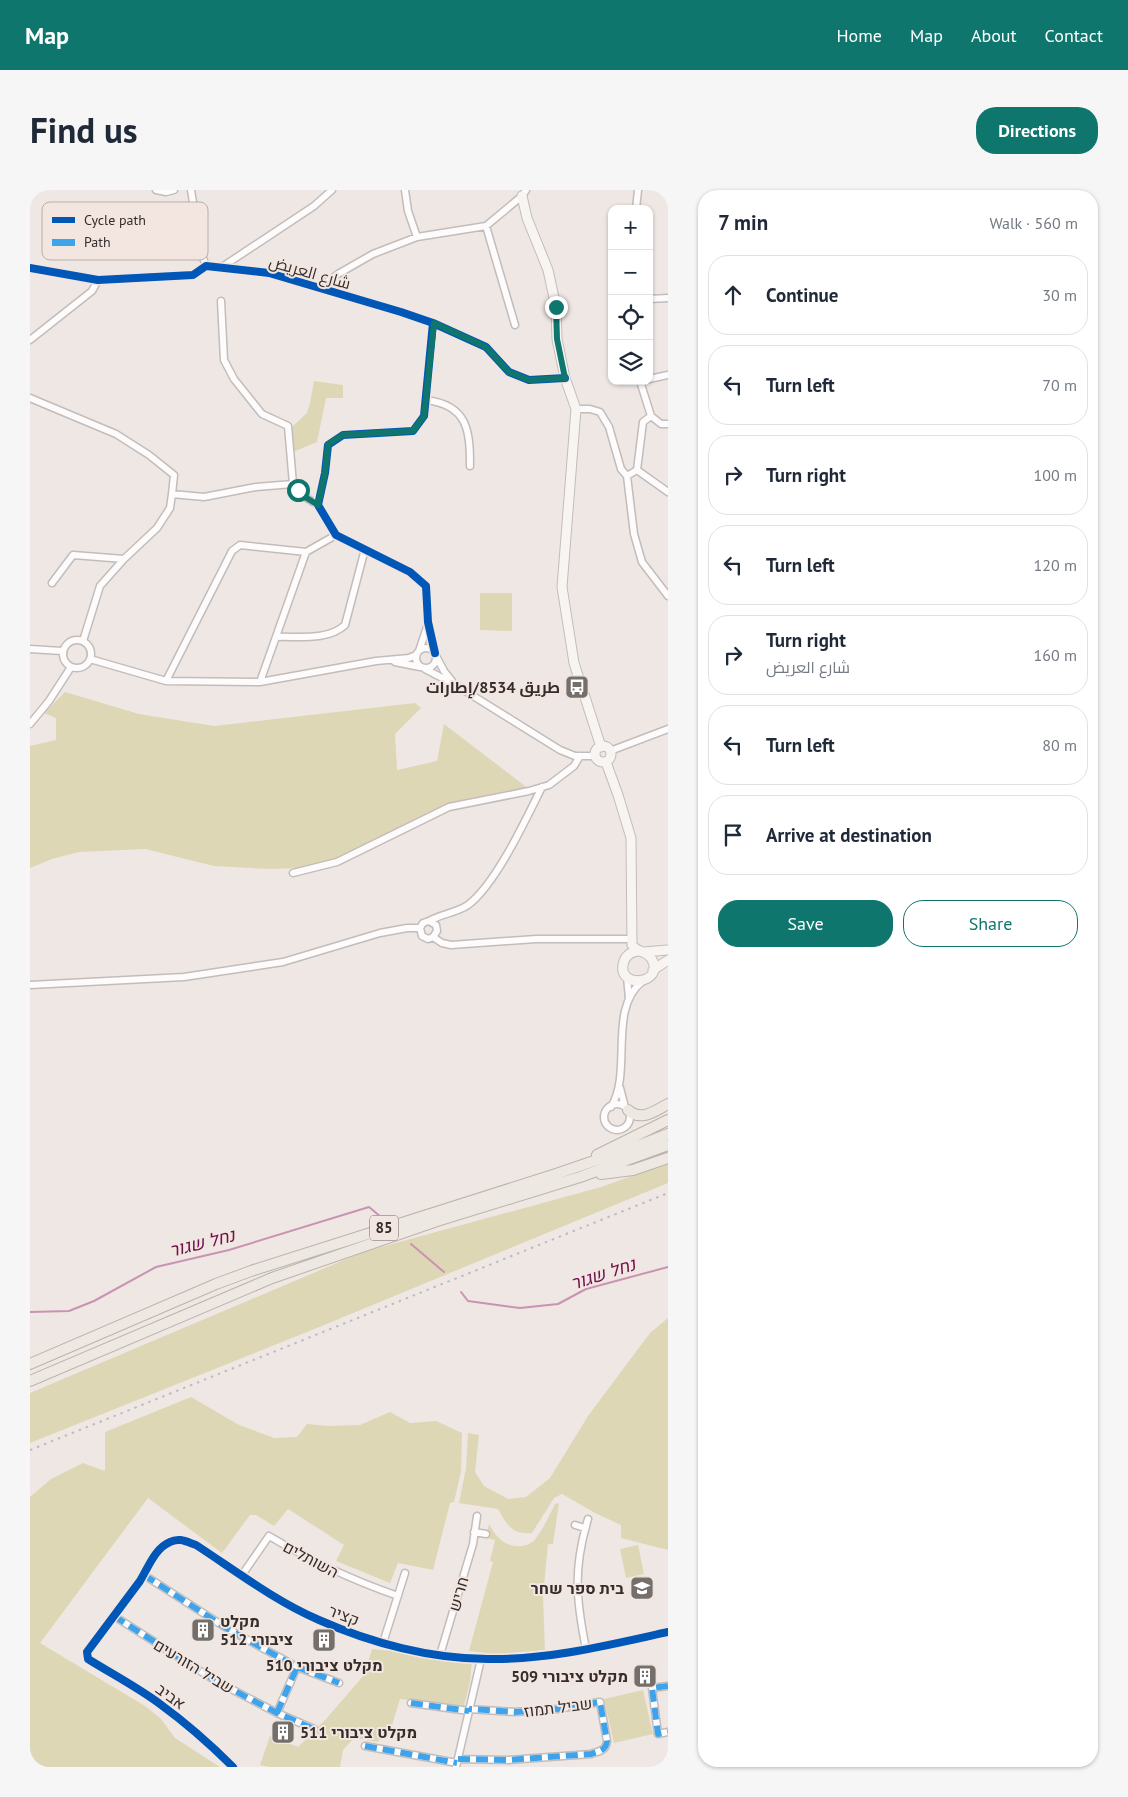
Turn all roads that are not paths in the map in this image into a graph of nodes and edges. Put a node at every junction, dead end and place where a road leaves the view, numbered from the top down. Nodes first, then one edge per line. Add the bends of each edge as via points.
1 (156, 190) edge
2 (174, 190) edge
3 (332, 190) edge
4 (405, 190) edge
5 (638, 190) edge
6 (524, 193) edge
7 (636, 205) edge
8 (486, 226) junction
9 (417, 237) junction
10 (204, 260) edge
11 (206, 266) junction
12 (222, 267) junction
13 (30, 268) edge
14 (98, 280) junction
15 (320, 288) junction
16 (668, 298) edge
17 (653, 299) edge
18 (221, 301) dead end
19 (434, 323) junction
20 (515, 325) dead end
21 (30, 340) edge
22 (668, 375) edge
23 (565, 378) junction
24 (653, 378) edge
25 (641, 385) edge
26 (30, 398) edge
27 (426, 400) junction
28 (576, 409) junction
29 (651, 416) junction
30 (668, 424) edge
31 (470, 466) dead end
32 (637, 470) junction
33 (627, 476) junction
34 (293, 484) junction
35 (668, 492) edge
36 (172, 494) junction
37 (318, 505) junction
38 (336, 535) junction
39 (365, 549) junction
40 (306, 552) junction
41 (124, 559) junction
42 (52, 583) dead end
43 (665, 588) edge
44 (668, 596) edge
45 (428, 622) junction
46 (276, 637) junction
47 (83, 641) junction
48 (30, 649) edge
49 (62, 651) junction
50 (418, 653) junction
51 (435, 655) junction
52 (90, 659) junction
53 (376, 661) junction
54 (71, 667) junction
55 (423, 668) junction
56 (166, 681) junction
57 (260, 682) junction
58 (454, 684) junction
59 (30, 724) edge
60 (668, 729) edge
61 (601, 747) junction
62 (610, 751) junction
63 (580, 756) junction
64 (596, 756) junction
65 (606, 762) junction
66 (542, 787) junction
67 (293, 873) dead end
68 (429, 921) junction
69 (420, 928) junction
70 (433, 938) junction
71 (628, 939) junction
72 (668, 950) edge
73 (642, 952) junction
74 (626, 958) junction
75 (668, 960) edge
76 (653, 970) junction
77 (627, 976) junction
78 (643, 981) junction
79 (30, 986) edge
80 (629, 1000) junction
81 (619, 1081) junction
82 (668, 1104) edge
83 (611, 1107) junction
84 (626, 1109) junction
85 (668, 1120) edge
86 (668, 1134) edge
87 (668, 1144) edge
88 (668, 1158) edge
89 (553, 1175) junction
90 (580, 1176) junction
91 (30, 1364) edge
92 (30, 1381) edge
93 (477, 1516) dead end
94 (588, 1519) dead end
95 (575, 1525) dead end
96 (585, 1528) junction
97 (474, 1532) junction
98 (486, 1534) dead end
99 (405, 1573) dead end
100 (144, 1575) junction
101 (242, 1575) junction
102 (398, 1596) junction
103 (114, 1616) junction
104 (668, 1632) edge
105 (383, 1643) junction
106 (586, 1649) junction
107 (440, 1655) junction
108 (87, 1657) joint
109 (481, 1659) junction
110 (297, 1667) junction
111 (339, 1683) dead end
112 (668, 1686) edge
113 (410, 1703) dead end
114 (469, 1710) junction
115 (276, 1713) junction
116 (314, 1729) dead end
117 (668, 1732) edge
118 (364, 1746) dead end
119 (457, 1763) edge
120 (233, 1767) edge

1 - 2 street
3 - 12 street via 314,206
4 - 9 street
5 - 7 street
6 - 8 street
6 - 23 main road via 527,218 548,270
8 - 9 street
8 - 20 street
9 - 15 street via 372,254
10 - 11 street
11 - 12 street, شارع العريض
11 - 14 street, شارع العريض via 193,275
12 - 15 street, شارع العريض via 269,273
13 - 14 street, شارع العريض
14 - 21 street via 92,291
15 - 19 street, شارع العريض
16 - 17 street
18 - 34 street via 224,360 234,379 262,414 288,426
19 - 23 street, شارع العريض via 486,347 509,372 529,380
19 - 27 street
22 - 24 street
23 - 28 main road
25 - 29 street
26 - 36 street via 116,434 149,455 174,475
27 - 31 street via 445,404 463,420 468,430
27 - 37 street via 424,416 413,431 343,435 328,444
28 - 33 street via 600,412
28 - 61 main road via 562,586 574,663
29 - 30 street via 661,424
29 - 32 street via 642,422
32 - 33 street
32 - 35 street
33 - 43 street via 634,534 642,562
34 - 36 street via 204,497
34 - 37 street
36 - 41 street via 170,508 157,528
37 - 38 street
38 - 39 street
38 - 40 street
39 - 45 street via 410,572 426,586
39 - 46 street via 345,625 329,635
40 - 46 street
40 - 56 street via 240,545 232,551
41 - 42 street via 73,555
41 - 47 street via 100,586
43 - 44 street
45 - 50 street
45 - 51 street
46 - 57 street
47 - 49 street via 70,641
47 - 52 street via 89,647
48 - 49 street
49 - 54 street via 64,660
50 - 51 street via 427,648
50 - 53 street via 409,658
50 - 55 street via 416,663
51 - 55 street via 433,665
51 - 58 street
52 - 54 street via 84,666
52 - 56 street
53 - 55 street
53 - 57 street
54 - 59 street
55 - 58 street
56 - 57 street
58 - 63 street via 560,750
60 - 62 street
61 - 62 main road
61 - 64 main road via 597,749
62 - 65 main road via 611,758
63 - 64 street
63 - 66 street via 574,766
64 - 65 main road via 599,761
65 - 71 main road via 631,838
66 - 67 street via 449,806 337,862
66 - 68 street via 518,834 483,889 467,906
68 - 69 street
68 - 70 street via 437,928
69 - 70 street via 422,936
69 - 79 street via 380,933 283,962 184,977
70 - 71 street via 451,945 536,939
71 - 73 main road via 634,948
71 - 74 main road
72 - 73 main road
73 - 74 main road via 633,952
73 - 76 main road via 652,960
74 - 77 main road via 623,967
75 - 76 main road
76 - 78 main road
77 - 78 main road
77 - 80 street
78 - 80 street
80 - 81 street via 623,1028
81 - 83 street
81 - 84 street
82 - 84 highway via 643,1116 635,1116
83 - 84 street via 617,1105
83 - 84 street via 606,1111 605,1119 608,1126 616,1130 624,1129 629,1122
85 - 89 highway
86 - 89 highway, 85
87 - 90 highway, 85
88 - 90 highway via 633,1170
89 - 91 highway, 85 via 251,1271
90 - 92 highway, 85 via 272,1278
93 - 97 street, חריש
94 - 96 street
95 - 96 street
96 - 106 street via 577,1583
97 - 98 street
97 - 107 street, חריש
99 - 102 street
100 - 101 street, קציר via 162,1547 176,1540 196,1545
100 - 103 street, קציר
100 - 110 street via 228,1629
101 - 102 street, השותלים via 269,1536 336,1573
101 - 105 street, קציר via 318,1620
102 - 105 street
103 - 108 street, קציר via 87,1652
103 - 115 street, שביל הזורעים via 216,1681
104 - 106 street, קציר
105 - 107 street, קציר
106 - 109 street, קציר via 533,1657
107 - 109 street, קציר
108 - 120 street, אביב via 174,1714
109 - 114 street
110 - 111 street
110 - 115 street
112 - 117 street via 652,1688 658,1734
113 - 114 street
114 - 119 street
114 - 119 street, שביל תמוז via 515,1712 600,1702 607,1746 591,1754
115 - 116 street, שביל הזורעים
118 - 119 street

